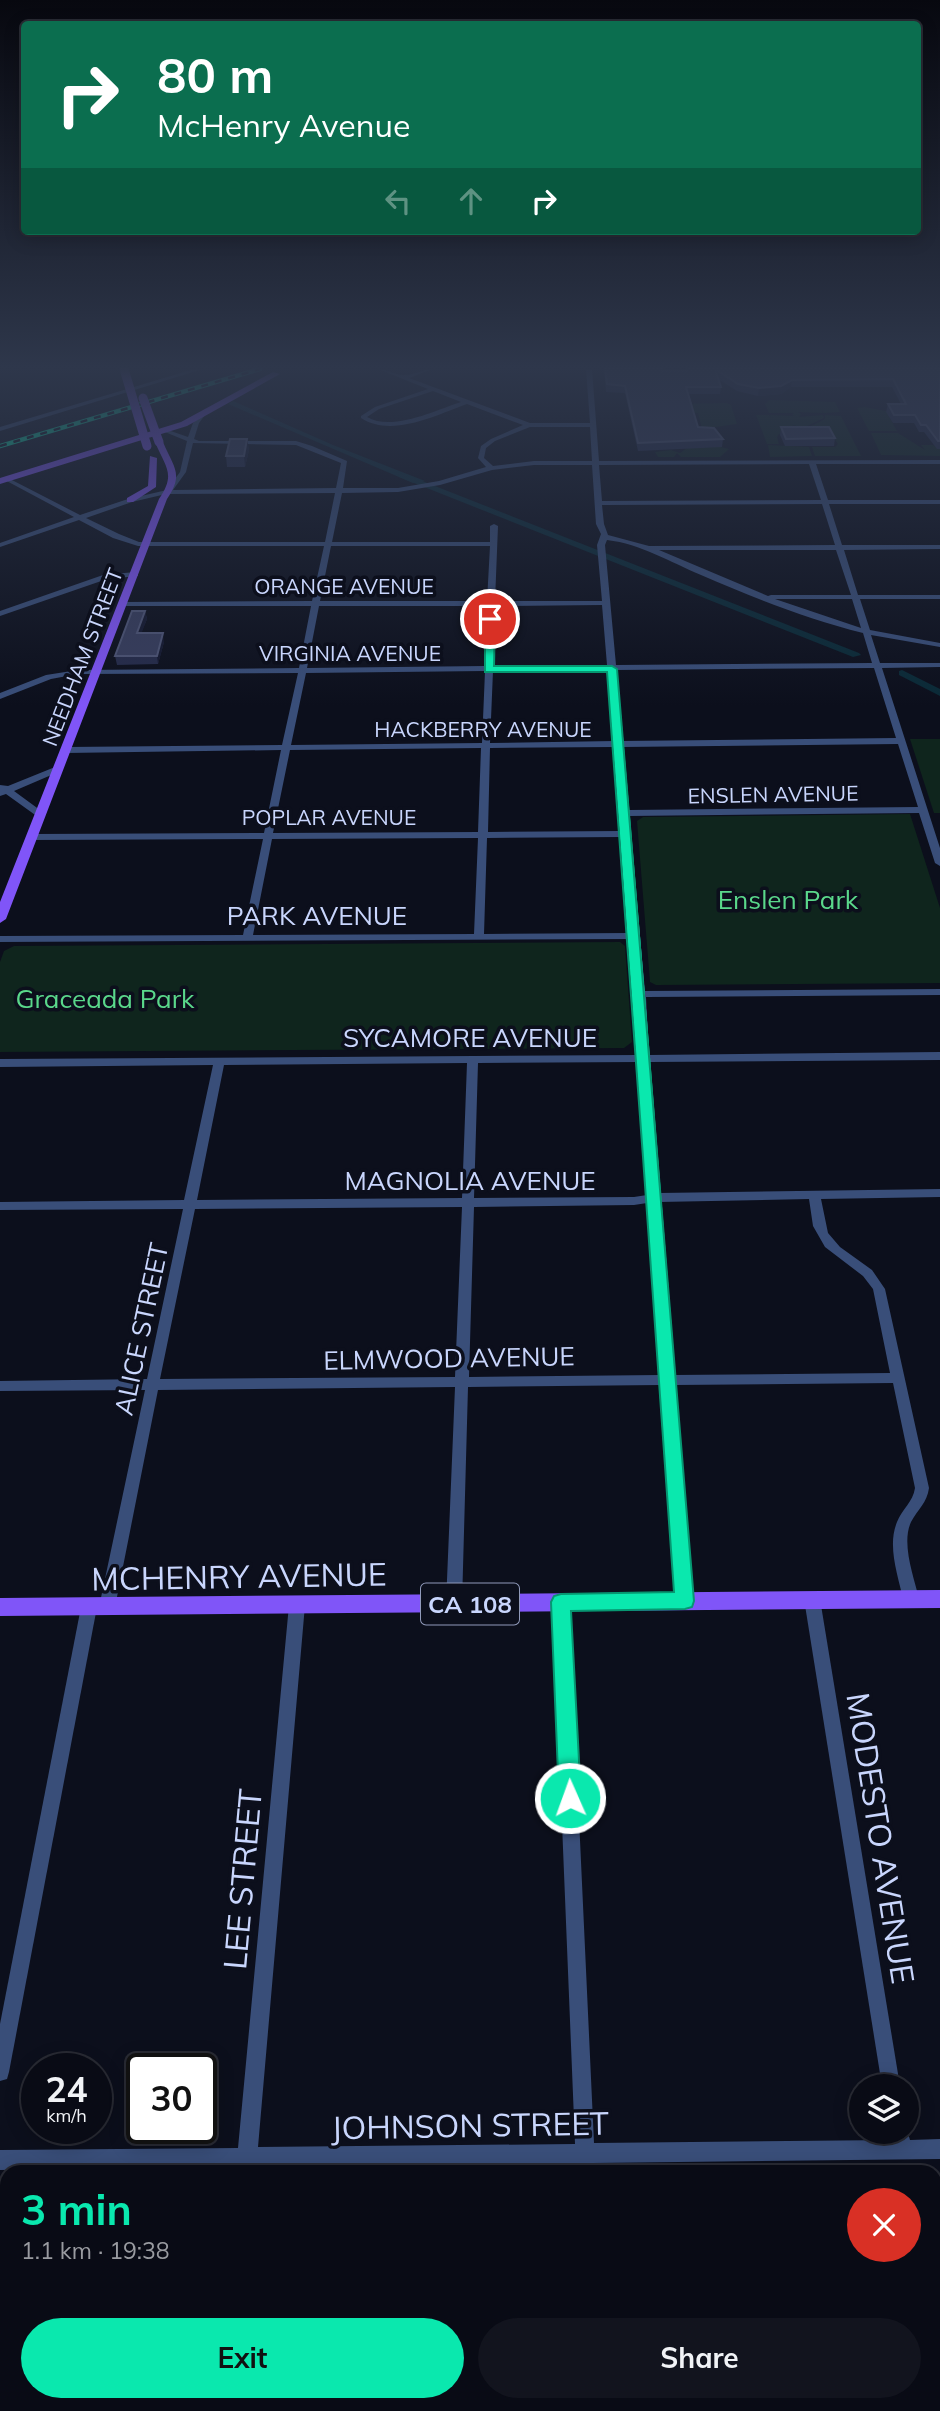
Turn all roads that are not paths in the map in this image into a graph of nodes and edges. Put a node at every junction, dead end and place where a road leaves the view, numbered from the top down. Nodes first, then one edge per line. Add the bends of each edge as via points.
1 (6, 482) edge
2 (152, 482) edge
3 (164, 482) edge
4 (171, 482) edge
5 (176, 482) edge
6 (342, 482) edge
7 (445, 482) edge
8 (597, 482) edge
9 (819, 482) edge
10 (168, 491) junction
11 (340, 492) junction
12 (131, 500) junction
13 (940, 502) edge
14 (598, 503) junction
15 (826, 503) junction
16 (80, 517) junction
17 (494, 526) dead end
18 (604, 537) junction
19 (329, 544) junction
20 (493, 544) junction
21 (0, 545) edge
22 (146, 545) junction
23 (840, 547) junction
24 (940, 547) edge
25 (643, 548) junction
26 (135, 573) junction
27 (764, 597) junction
28 (855, 597) junction
29 (940, 597) edge
30 (491, 603) junction
31 (606, 603) junction
32 (124, 604) junction
33 (317, 604) junction
34 (0, 606) edge
35 (4, 612) edge
36 (866, 632) junction
37 (940, 645) edge
38 (940, 665) edge
39 (877, 666) junction
40 (612, 669) junction
41 (489, 670) junction
42 (303, 671) junction
43 (97, 672) junction
44 (0, 696) edge
45 (900, 741) junction
46 (618, 744) junction
47 (486, 746) junction
48 (286, 748) junction
49 (66, 750) junction
50 (60, 768) junction
51 (2, 789) edge
52 (922, 810) junction
53 (624, 813) junction
54 (41, 815) junction
55 (626, 834) junction
56 (483, 835) junction
57 (268, 836) junction
58 (32, 837) junction
59 (937, 845) edge
60 (940, 863) edge
61 (4, 901) edge
62 (0, 919) edge
63 (635, 936) junction
64 (479, 937) junction
65 (247, 938) junction
66 (0, 939) edge
67 (940, 992) edge
68 (640, 994) junction
69 (940, 1056) edge
70 (643, 1058) junction
71 (473, 1060) junction
72 (219, 1061) junction
73 (0, 1063) edge
74 (940, 1193) edge
75 (816, 1196) junction
76 (653, 1198) junction
77 (467, 1203) junction
78 (192, 1205) junction
79 (0, 1206) edge
80 (898, 1378) junction
81 (668, 1380) junction
82 (151, 1384) junction
83 (460, 1384) junction
84 (0, 1387) edge
85 (812, 1599) junction
86 (911, 1599) junction
87 (940, 1599) edge
88 (685, 1601) junction
89 (561, 1602) junction
90 (454, 1604) junction
91 (297, 1605) junction
92 (0, 1607) edge
93 (98, 1607) junction
94 (0, 2072) edge
95 (889, 2074) edge
96 (849, 2143) edge
97 (913, 2144) edge
98 (940, 2150) edge
99 (586, 2154) junction
100 (247, 2158) junction
101 (0, 2160) edge
102 (421, 2164) edge

1 - 16 street
2 - 12 main road via 152,487
3 - 10 main road
4 - 10 main road, bridge
5 - 10 street, NEEDHAM STREET
6 - 11 street
7 - 11 street
8 - 14 street
9 - 15 street
10 - 11 street
10 - 12 street
10 - 22 main road, NEEDHAM STREET
11 - 19 street
12 - 16 street
13 - 15 street
14 - 15 street
14 - 18 street
15 - 23 street
16 - 21 street
16 - 22 street via 131,543
17 - 20 street
18 - 25 street
18 - 31 street
19 - 20 street
19 - 22 street
19 - 33 street
20 - 30 street
22 - 26 main road, NEEDHAM STREET
23 - 24 street
23 - 25 street
23 - 28 street
25 - 27 street
26 - 32 main road, NEEDHAM STREET
26 - 35 street via 111,575
27 - 28 street
27 - 36 street
28 - 29 street
28 - 36 street
30 - 31 street, ORANGE AVENUE
30 - 33 street, ORANGE AVENUE
30 - 41 street
31 - 40 street
32 - 33 street, ORANGE AVENUE
32 - 43 main road, NEEDHAM STREET
33 - 42 street
34 - 35 street
36 - 37 street
36 - 39 street
38 - 39 street, VIRGINIA AVENUE
39 - 40 street, VIRGINIA AVENUE
39 - 45 street
40 - 41 street, VIRGINIA AVENUE
40 - 46 street
41 - 42 street, VIRGINIA AVENUE
41 - 47 street
42 - 43 street, VIRGINIA AVENUE
42 - 48 street
43 - 44 street via 60,674
43 - 49 main road, NEEDHAM STREET
45 - 46 street, HACKBERRY AVENUE
45 - 52 street
46 - 47 street, HACKBERRY AVENUE
46 - 53 street
47 - 48 street, HACKBERRY AVENUE
47 - 56 street
48 - 49 street, HACKBERRY AVENUE
48 - 57 street
49 - 50 main road, NEEDHAM STREET
50 - 51 street
50 - 54 main road, NEEDHAM STREET
51 - 54 street
52 - 53 street, ENSLEN AVENUE
52 - 59 street
53 - 55 street
54 - 58 main road, NEEDHAM STREET
55 - 56 street, POPLAR AVENUE
55 - 63 street
56 - 57 street, POPLAR AVENUE
56 - 64 street
57 - 58 street, POPLAR AVENUE
57 - 65 street
58 - 61 main road, NEEDHAM STREET
59 - 60 street
61 - 62 main road, NEEDHAM STREET
63 - 64 street, PARK AVENUE
63 - 68 street
64 - 65 street, PARK AVENUE
65 - 66 street, PARK AVENUE
67 - 68 street
68 - 70 street
69 - 70 street, SYCAMORE AVENUE
70 - 71 street, SYCAMORE AVENUE
70 - 76 street
71 - 72 street, SYCAMORE AVENUE
71 - 77 street
72 - 73 street, SYCAMORE AVENUE
72 - 78 street, ALICE STREET
74 - 75 street, MAGNOLIA AVENUE
75 - 76 street, MAGNOLIA AVENUE
75 - 80 street via 823,1235 840,1254 868,1271 879,1289
76 - 77 street, MAGNOLIA AVENUE
76 - 81 street
77 - 78 street, MAGNOLIA AVENUE
77 - 83 street
78 - 79 street, MAGNOLIA AVENUE
78 - 82 street, ALICE STREET
80 - 81 street, ELMWOOD AVENUE
80 - 86 street via 922,1488 902,1535
81 - 83 street, ELMWOOD AVENUE
81 - 88 street
82 - 83 street, ELMWOOD AVENUE
82 - 84 street, ELMWOOD AVENUE
82 - 93 street, ALICE STREET
83 - 90 street
85 - 86 main road, MCHENRY AVENUE / CA 108
85 - 88 main road, MCHENRY AVENUE / CA 108
85 - 95 street, MODESTO AVENUE
86 - 87 main road, MCHENRY AVENUE / CA 108
88 - 89 main road, MCHENRY AVENUE / CA 108
89 - 90 main road, MCHENRY AVENUE / CA 108
89 - 99 street
90 - 91 main road, MCHENRY AVENUE / CA 108
91 - 93 main road, MCHENRY AVENUE / CA 108
91 - 100 street, LEE STREET
92 - 93 main road, MCHENRY AVENUE / CA 108
93 - 94 street
96 - 99 street, JOHNSON STREET
97 - 98 street, JOHNSON STREET
99 - 102 street, JOHNSON STREET
100 - 101 street, JOHNSON STREET
100 - 102 street, JOHNSON STREET

